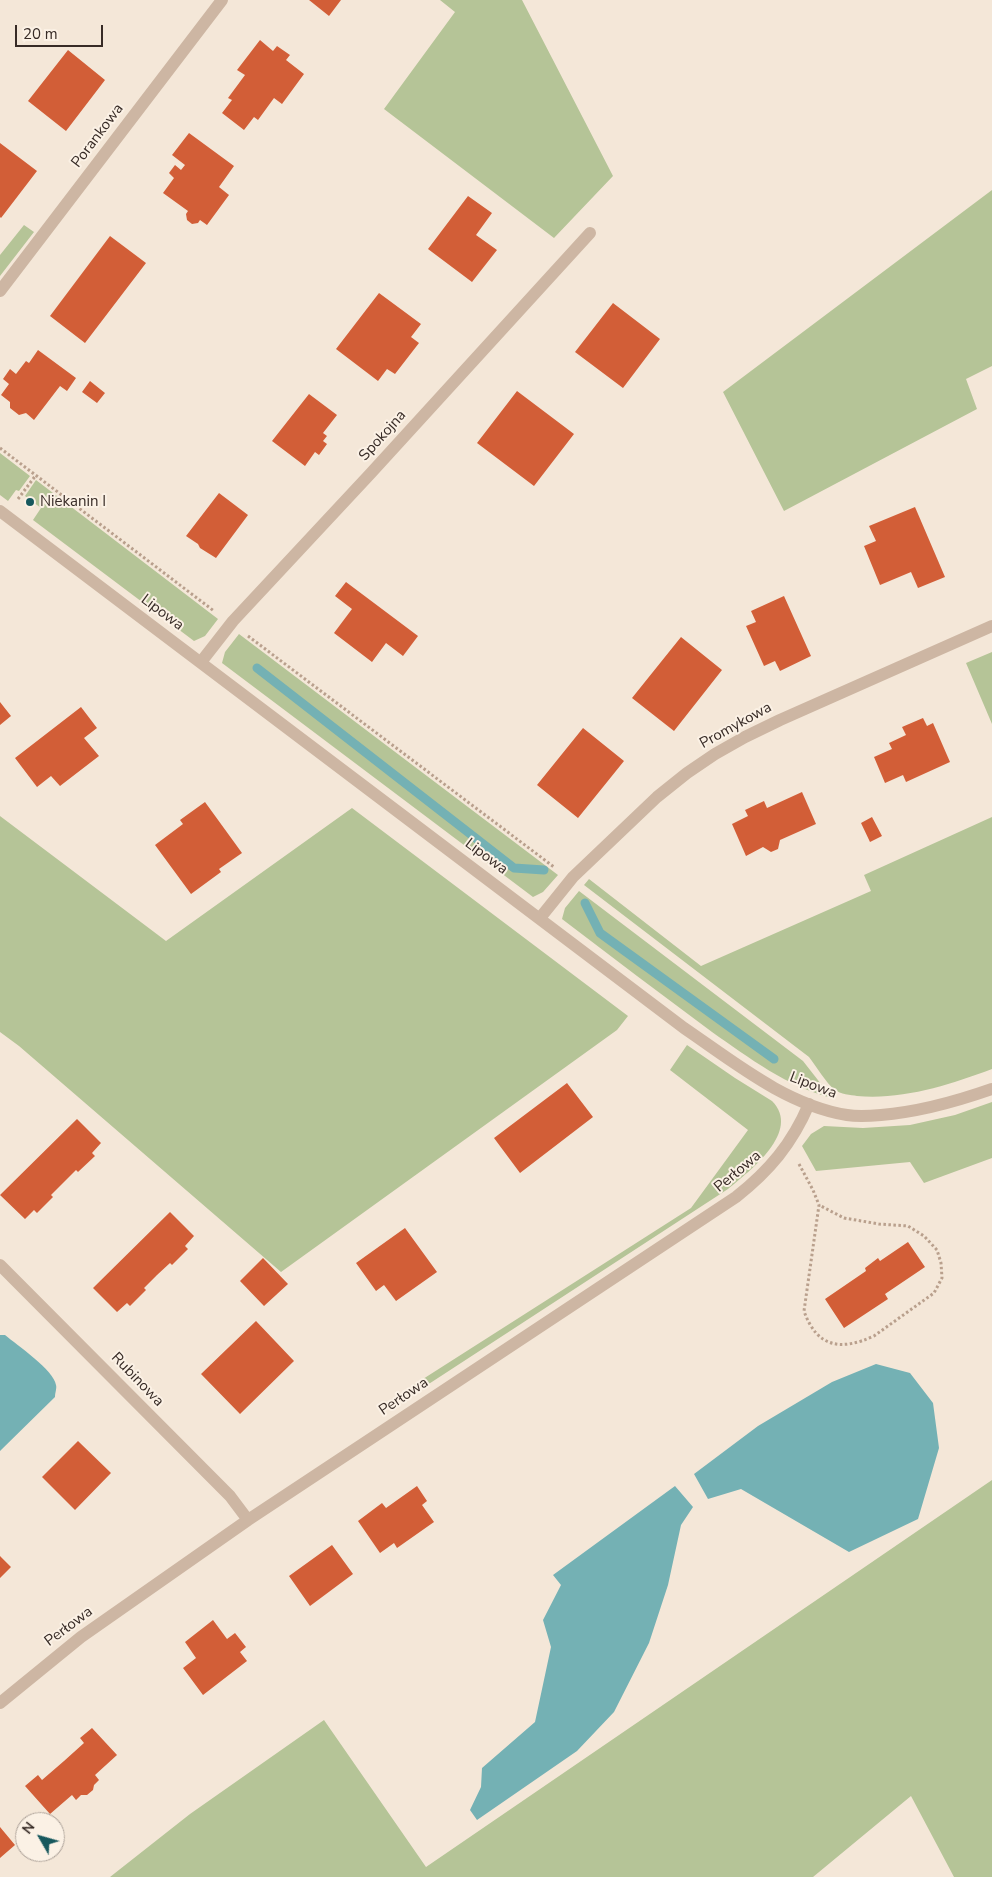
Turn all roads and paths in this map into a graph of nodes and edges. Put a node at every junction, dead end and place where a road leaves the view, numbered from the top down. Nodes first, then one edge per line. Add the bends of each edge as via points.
1 (222, 0) edge
2 (590, 233) dead end
3 (0, 292) edge
4 (0, 448) edge
5 (36, 475) junction
6 (18, 499) dead end
7 (0, 511) edge
8 (220, 616) dead end
9 (992, 626) edge
10 (241, 631) dead end
11 (201, 662) junction
12 (560, 872) dead end
13 (540, 918) junction
14 (992, 1089) edge
15 (809, 1104) junction
16 (784, 1150) junction
17 (819, 1205) junction
18 (0, 1264) edge
19 (248, 1520) junction
20 (0, 1703) edge

1 - 3 street, Porankowa
2 - 11 street, Spokojna via 233,621
4 - 5 path
5 - 6 path
5 - 8 path
7 - 11 street, Lipowa
9 - 13 street, Promykowa via 780,720 716,754 658,797 573,877
10 - 12 path
11 - 13 street, Lipowa
13 - 15 street, Lipowa via 684,1028 764,1082
14 - 15 street, Lipowa via 909,1113 848,1115
15 - 16 street, Perłowa
16 - 17 path via 801,1167
16 - 19 street, Perłowa via 762,1176 736,1197
17 - 17 path via 804,1311 814,1333 836,1344 863,1341 934,1293 942,1278 941,1263 937,1250 924,1236 908,1226 844,1218
18 - 19 street, Rubinowa via 230,1496
19 - 20 street, Perłowa via 80,1637

